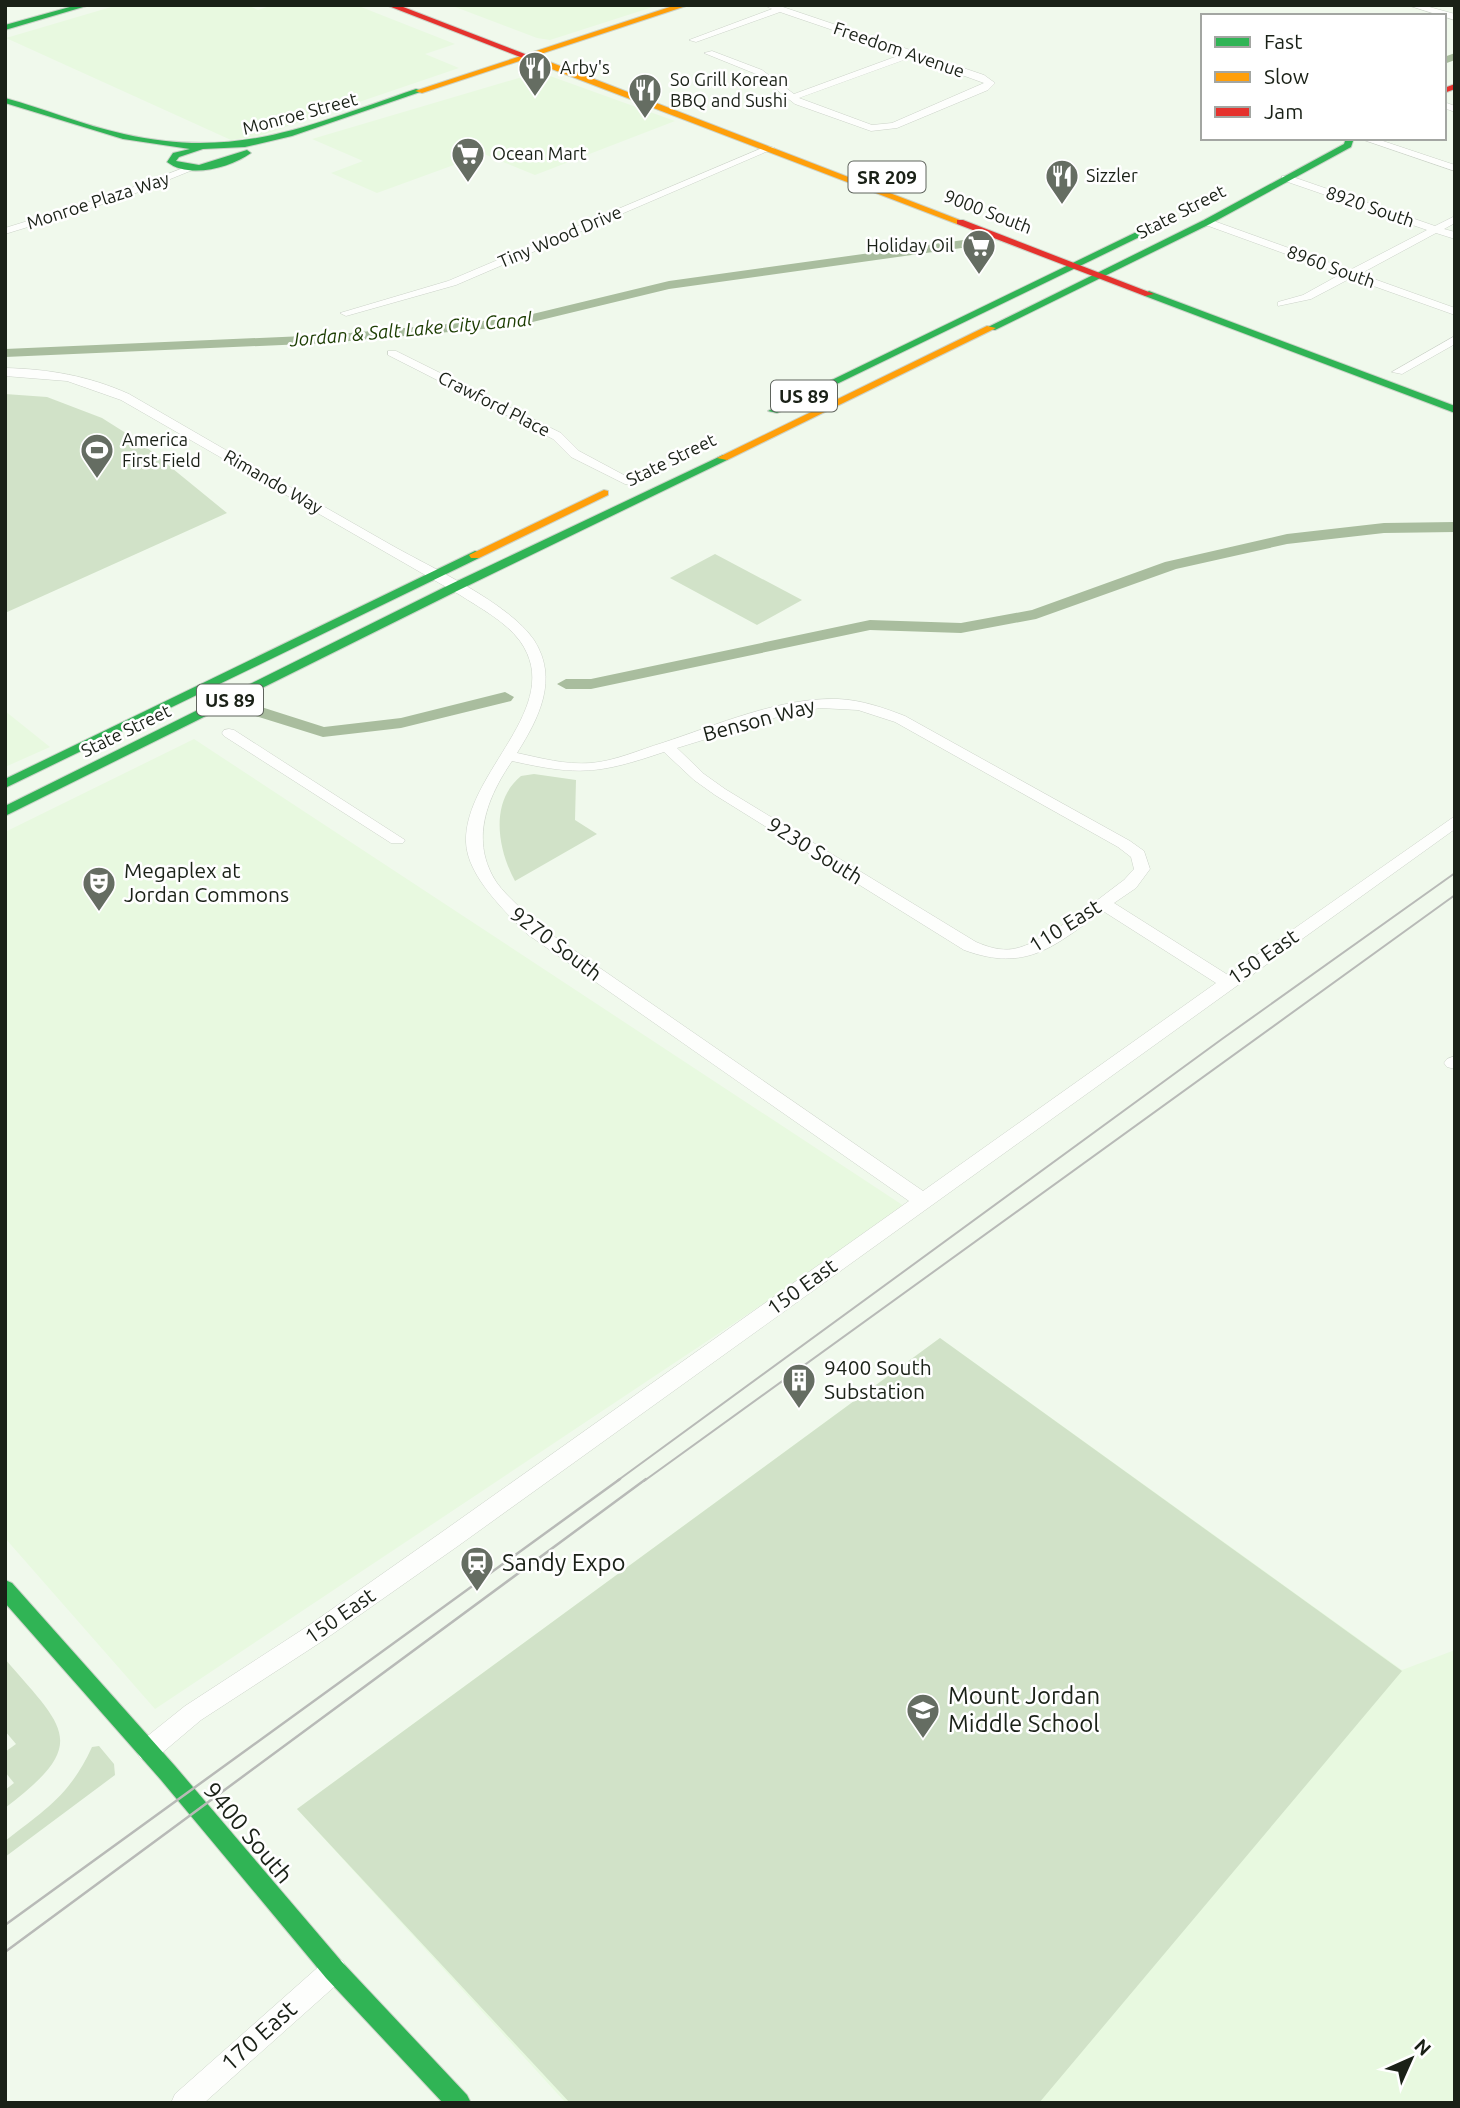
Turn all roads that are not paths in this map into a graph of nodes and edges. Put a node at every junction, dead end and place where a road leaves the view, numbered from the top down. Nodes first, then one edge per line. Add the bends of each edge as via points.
1 (38, 5) edge
2 (86, 5) edge
3 (390, 5) edge
4 (430, 5) edge
5 (685, 5) edge
6 (768, 5) edge
7 (1411, 5) edge
8 (780, 9) junction
9 (1444, 14) edge
10 (5, 15) edge
11 (5, 28) edge
12 (693, 40) dead end
13 (550, 51) junction
14 (709, 53) dead end
15 (912, 54) junction
16 (530, 58) junction
17 (792, 98) junction
18 (5, 100) edge
19 (73, 123) junction
20 (315, 134) junction
21 (1332, 140) edge
22 (1349, 140) edge
23 (1369, 140) edge
24 (263, 141) junction
25 (770, 148) junction
26 (185, 151) junction
27 (1455, 168) edge
28 (190, 169) junction
29 (1286, 178) junction
30 (1233, 189) dead end
31 (1174, 218) dead end
32 (1455, 219) edge
33 (1207, 222) junction
34 (1435, 229) junction
35 (5, 231) edge
36 (1455, 236) edge
37 (1092, 257) junction
38 (1073, 265) junction
39 (1116, 266) junction
40 (1350, 274) junction
41 (1100, 275) junction
42 (1282, 304) dead end
43 (1455, 312) edge
44 (346, 313) dead end
45 (1455, 339) edge
46 (392, 353) dead end
47 (5, 372) edge
48 (1398, 372) junction
49 (1455, 393) edge
50 (1450, 406) edge
51 (755, 420) dead end
52 (635, 479) joint
53 (435, 575) junction
54 (455, 587) junction
55 (229, 733) dead end
56 (667, 746) junction
57 (507, 755) junction
58 (5, 784) edge
59 (5, 813) edge
60 (1455, 821) edge
61 (397, 840) dead end
62 (1141, 861) joint
63 (1102, 903) junction
64 (970, 946) joint
65 (1227, 982) junction
66 (923, 1201) junction
67 (5, 1589) edge
68 (148, 1750) junction
69 (334, 1970) junction
70 (184, 2103) edge
71 (459, 2103) edge

1 - 10 main road
2 - 11 main road
3 - 16 main road, 9000 South / SR 209
4 - 13 main road, 9000 South / SR 209
5 - 13 main road, Monroe Street
6 - 8 street, Freedom Avenue
7 - 9 street
8 - 12 street
8 - 15 street, Freedom Avenue
13 - 16 main road, Monroe Street
13 - 37 main road, 9000 South / SR 209
14 - 17 street via 759,72
15 - 17 street
15 - 17 street, Freedom Avenue via 990,83 881,129 863,127
16 - 20 main road, Monroe Street
16 - 24 main road, Monroe Street via 507,61
16 - 25 main road, 9000 South / SR 209
18 - 19 main road, Monroe Street
19 - 24 main road, Monroe Street via 170,145
19 - 26 main road, Monroe Street via 124,143
20 - 26 main road, Monroe Street via 240,149
20 - 28 main road
21 - 30 main road, State Street
22 - 29 main road, State Street / US 89 via 1348,145
23 - 27 street
24 - 26 main road
25 - 38 main road, 9000 South / SR 209
25 - 44 street, Tiny Wood Drive via 452,284
26 - 28 main road via 193,158
28 - 35 street, Monroe Plaza Way
29 - 33 main road, State Street / US 89
29 - 34 street, 8920 South
31 - 37 main road, State Street / US 89
32 - 34 street
33 - 39 main road, State Street / US 89
33 - 40 street, 8960 South
34 - 36 street, 8920 South
34 - 40 street
37 - 38 main road, State Street / US 89
37 - 39 main road, 9000 South / SR 209
38 - 41 main road, 9000 South / SR 209
38 - 51 main road, State Street / US 89
39 - 41 main road, State Street / US 89
39 - 48 main road, 9000 South / SR 209
40 - 42 street via 1307,297
40 - 43 street, 8960 South
41 - 50 main road, 9000 South / SR 209
41 - 54 main road, State Street / US 89
45 - 48 street
46 - 52 street, Crawford Place via 556,436 575,454
47 - 53 street, Rimando Way via 58,374 108,389
48 - 49 main road, 9000 South / SR 209
52 - 53 main road, State Street / US 89
53 - 54 street, Rimando Way
53 - 58 main road, State Street / US 89
54 - 57 street, 9270 South via 517,630 536,659 540,690 534,712
54 - 59 main road, State Street / US 89
55 - 61 street
56 - 57 street, Benson Way via 593,767
56 - 62 street, Benson Way via 803,705 867,706 900,719 1124,844
56 - 64 street, 9230 South via 720,792
57 - 66 street, 9270 South via 482,792 473,838 477,861 497,897 533,930
60 - 65 street, 150 East
62 - 63 street, 110 East via 1138,877
63 - 64 street, 110 East via 1018,954
63 - 65 street
65 - 66 street, 150 East
66 - 68 street, 150 East via 316,1633 193,1713
67 - 68 main road, 9400 South
68 - 69 main road, 9400 South
69 - 70 street, 170 East
69 - 71 main road, 9400 South

